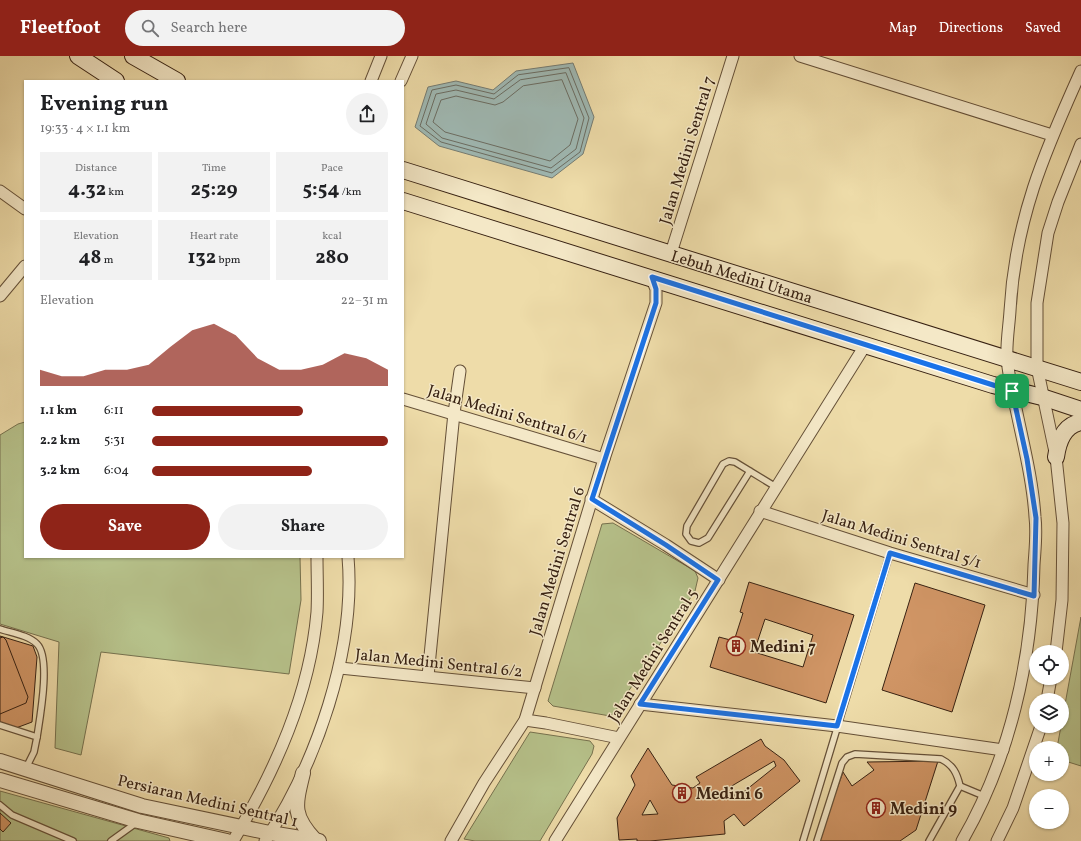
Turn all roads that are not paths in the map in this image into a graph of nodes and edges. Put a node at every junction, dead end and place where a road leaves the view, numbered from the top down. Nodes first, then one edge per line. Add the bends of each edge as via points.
1 (78, 56) edge
2 (381, 56) edge
3 (412, 56) edge
4 (732, 56) edge
5 (800, 56) edge
6 (140, 58) edge
7 (1081, 71) edge
8 (112, 80) edge
9 (176, 80) edge
10 (371, 80) edge
11 (401, 80) edge
12 (1052, 135) junction
13 (1081, 144) edge
14 (404, 170) edge
15 (0, 191) edge
16 (404, 201) edge
17 (24, 208) edge
18 (671, 253) junction
19 (24, 267) edge
20 (652, 277) junction
21 (0, 296) edge
22 (866, 344) junction
23 (1007, 359) junction
24 (1037, 367) junction
25 (460, 371) dead end
26 (1081, 382) edge
27 (1012, 391) junction
28 (1042, 397) junction
29 (404, 398) edge
30 (1081, 410) edge
31 (454, 413) junction
32 (1081, 422) edge
33 (1056, 457) junction
34 (604, 459) junction
35 (750, 471) junction
36 (776, 487) junction
37 (592, 499) junction
38 (760, 511) junction
39 (890, 553) junction
40 (317, 558) edge
41 (348, 558) edge
42 (718, 580) junction
43 (1034, 596) junction
44 (0, 629) edge
45 (1057, 645) edge
46 (340, 668) junction
47 (428, 676) junction
48 (535, 688) junction
49 (640, 704) junction
50 (525, 720) junction
51 (0, 725) edge
52 (837, 726) junction
53 (1039, 733) edge
54 (37, 737) junction
55 (619, 738) junction
56 (1003, 750) junction
57 (0, 761) edge
58 (26, 768) junction
59 (303, 773) junction
60 (0, 780) edge
61 (960, 786) junction
62 (984, 796) junction
63 (0, 805) edge
64 (138, 822) junction
65 (242, 827) junction
66 (183, 832) junction
67 (267, 837) edge
68 (315, 840) edge
69 (73, 841) edge
70 (111, 841) edge
71 (194, 841) edge
72 (227, 841) edge
73 (233, 841) edge
74 (318, 841) edge
75 (451, 841) edge
76 (555, 841) edge
77 (803, 841) edge
78 (817, 841) edge
79 (929, 841) edge
80 (962, 841) edge
81 (997, 841) edge

1 - 8 main road
2 - 10 street
3 - 11 street
4 - 18 street, Jalan Medini Sentral 7
5 - 12 street
6 - 9 main road
7 - 12 street
12 - 23 street via 1030,194 1015,256 1010,294
13 - 24 street via 1046,241 1037,303
14 - 18 main road, Lebuh Medini Utama
15 - 17 street
16 - 20 main road, Lebuh Medini Utama
18 - 23 main road, Lebuh Medini Utama
19 - 21 street
20 - 22 main road, Lebuh Medini Utama
20 - 34 street, Jalan Medini Sentral 6 via 656,289 656,303
22 - 27 main road, Lebuh Medini Utama
22 - 36 street, Jalan Medini Sentral 5
23 - 24 main road, Lebuh Medini Utama
23 - 27 street
24 - 26 main road, Lebuh Medini Utama
24 - 28 street
25 - 31 street
27 - 28 main road, Lebuh Medini Utama
27 - 43 street via 1027,459 1036,518
28 - 30 main road, Lebuh Medini Utama
28 - 33 street
29 - 31 street, Jalan Medini Sentral 6/1
31 - 34 street, Jalan Medini Sentral 6/1
31 - 47 street
32 - 33 main road via 1075,423 1062,436
33 - 45 street via 1063,523 1062,600
34 - 37 street, Jalan Medini Sentral 6
35 - 35 lane via 735,462 723,464 687,526 686,534 691,541 699,543 708,538
35 - 36 lane
36 - 38 street, Jalan Medini Sentral 5
37 - 42 street
37 - 48 street, Jalan Medini Sentral 6
38 - 39 street, Jalan Medini Sentral 5/1
38 - 42 street, Jalan Medini Sentral 5
39 - 43 street, Jalan Medini Sentral 5/1
39 - 52 lane
40 - 65 street via 317,612 299,701 280,751
41 - 46 street via 347,605
42 - 49 street, Jalan Medini Sentral 5
43 - 56 street via 1027,660
44 - 54 lane via 24,637 36,644 42,652 43,696
46 - 47 street, Jalan Medini Sentral 6/2
46 - 59 street via 324,720
47 - 48 street, Jalan Medini Sentral 6/2
48 - 50 street, Jalan Medini Sentral 6
49 - 52 street
49 - 55 street, Jalan Medini Sentral 5
50 - 55 street
50 - 75 street, Jalan Medini Sentral 6 via 484,783
51 - 54 lane
52 - 56 street
52 - 77 lane
53 - 81 street via 1013,808
54 - 58 lane via 34,752
55 - 76 street, Jalan Medini Sentral 5
56 - 62 street
57 - 58 street, Persiaran Medini Sentral 1
58 - 65 street, Persiaran Medini Sentral 1 via 142,806
59 - 67 street
59 - 68 street via 297,796 300,821
60 - 64 street
61 - 62 lane
61 - 78 lane via 954,769 941,759 855,754 847,757 839,769
61 - 79 lane
62 - 80 street
63 - 69 lane via 12,815
64 - 66 street
64 - 70 lane
65 - 67 street, Persiaran Medini Sentral 1
65 - 73 street
66 - 71 street
66 - 72 street
67 - 68 street, Persiaran Medini Sentral 1
68 - 74 street, Persiaran Medini Sentral 1

